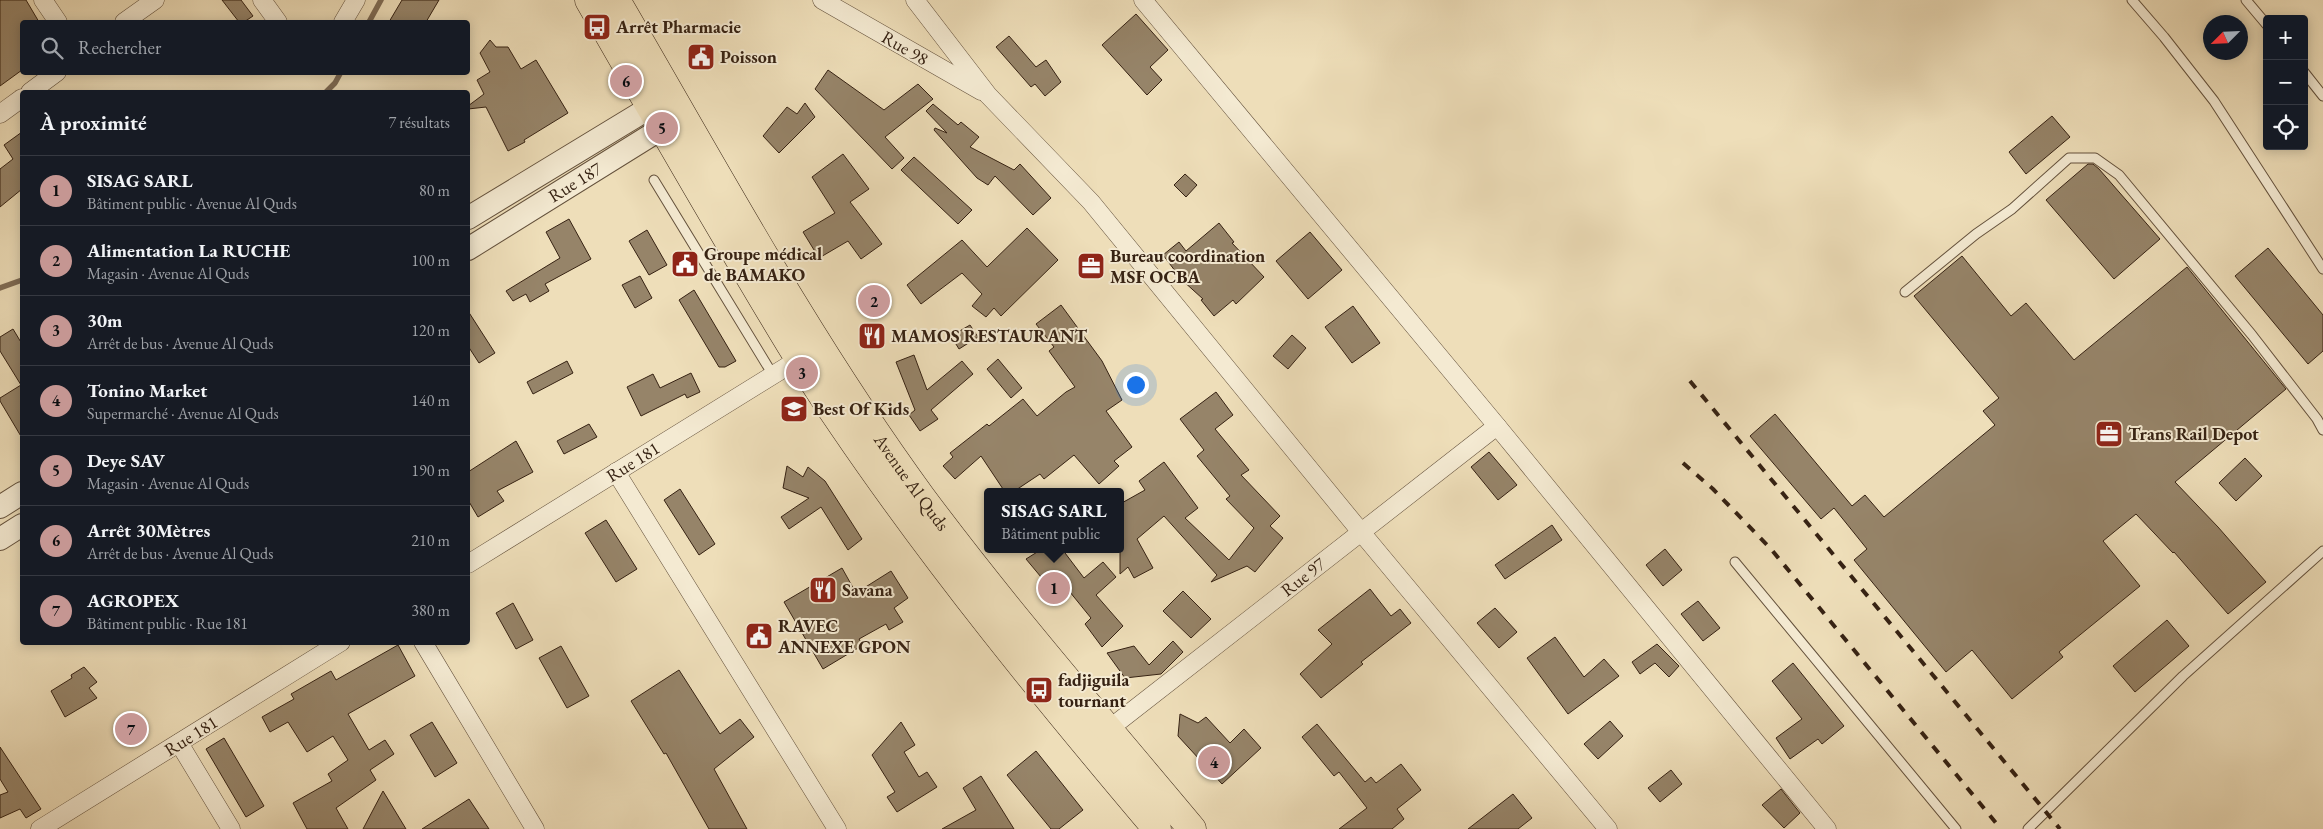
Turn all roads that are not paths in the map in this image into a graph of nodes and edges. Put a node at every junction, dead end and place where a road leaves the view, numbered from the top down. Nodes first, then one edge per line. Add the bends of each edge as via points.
1 (43, 0) edge
2 (154, 0) edge
3 (262, 0) edge
4 (356, 0) edge
5 (589, 0) edge
6 (616, 0) edge
7 (822, 0) edge
8 (915, 0) edge
9 (1143, 0) edge
10 (2132, 0) edge
11 (2246, 0) edge
12 (57, 20) edge
13 (127, 20) edge
14 (277, 20) edge
15 (344, 20) edge
16 (2263, 21) edge
17 (53, 75) edge
18 (2308, 77) edge
19 (33, 90) edge
20 (988, 95) junction
21 (2323, 96) edge
22 (20, 99) edge
23 (666, 111) junction
24 (0, 114) edge
25 (654, 180) dead end
26 (470, 217) edge
27 (470, 247) edge
28 (2323, 269) edge
29 (1905, 292) dead end
30 (799, 359) junction
31 (774, 375) junction
32 (1497, 426) junction
33 (2323, 430) edge
34 (616, 472) junction
35 (20, 494) edge
36 (0, 507) edge
37 (20, 526) edge
38 (1360, 532) junction
39 (0, 539) edge
40 (2323, 551) edge
41 (1735, 562) dead end
42 (470, 563) edge
43 (336, 645) edge
44 (425, 645) edge
45 (1109, 729) junction
46 (179, 743) junction
47 (40, 829) edge
48 (231, 829) edge
49 (535, 829) edge
50 (837, 829) edge
51 (1157, 829) edge
52 (1192, 829) edge
53 (1608, 829) edge
54 (1827, 829) edge
55 (1956, 829) edge
56 (2028, 829) edge

1 - 12 street
2 - 13 street
3 - 14 street
4 - 15 street
5 - 23 main road, Avenue Al Quds
6 - 23 main road, Avenue Al Quds
7 - 20 street, Rue 98
8 - 20 street
9 - 32 street
10 - 28 lane via 2214,101
11 - 16 lane
17 - 19 street
18 - 21 lane
20 - 38 street via 1091,202
22 - 24 street
23 - 26 street, Rue 187
23 - 27 street, Rue 187
23 - 30 main road, Avenue Al Quds
23 - 45 main road, Avenue Al Quds via 862,412 922,498 1001,600
25 - 31 lane
29 - 33 lane via 2012,209 2069,158 2095,158 2126,182 2252,335
30 - 31 street, Rue 181
30 - 51 main road, Avenue Al Quds via 904,513 982,615
31 - 34 street, Rue 181
32 - 38 street, Rue 97
32 - 54 street
34 - 42 street, Rue 181
34 - 50 street
35 - 36 street
37 - 39 street
38 - 45 street, Rue 97
38 - 53 street
40 - 56 lane via 2183,676
41 - 55 lane
43 - 46 street, Rue 181
44 - 49 street
45 - 52 main road, Avenue Al Quds
46 - 47 street, Rue 181
46 - 48 street

